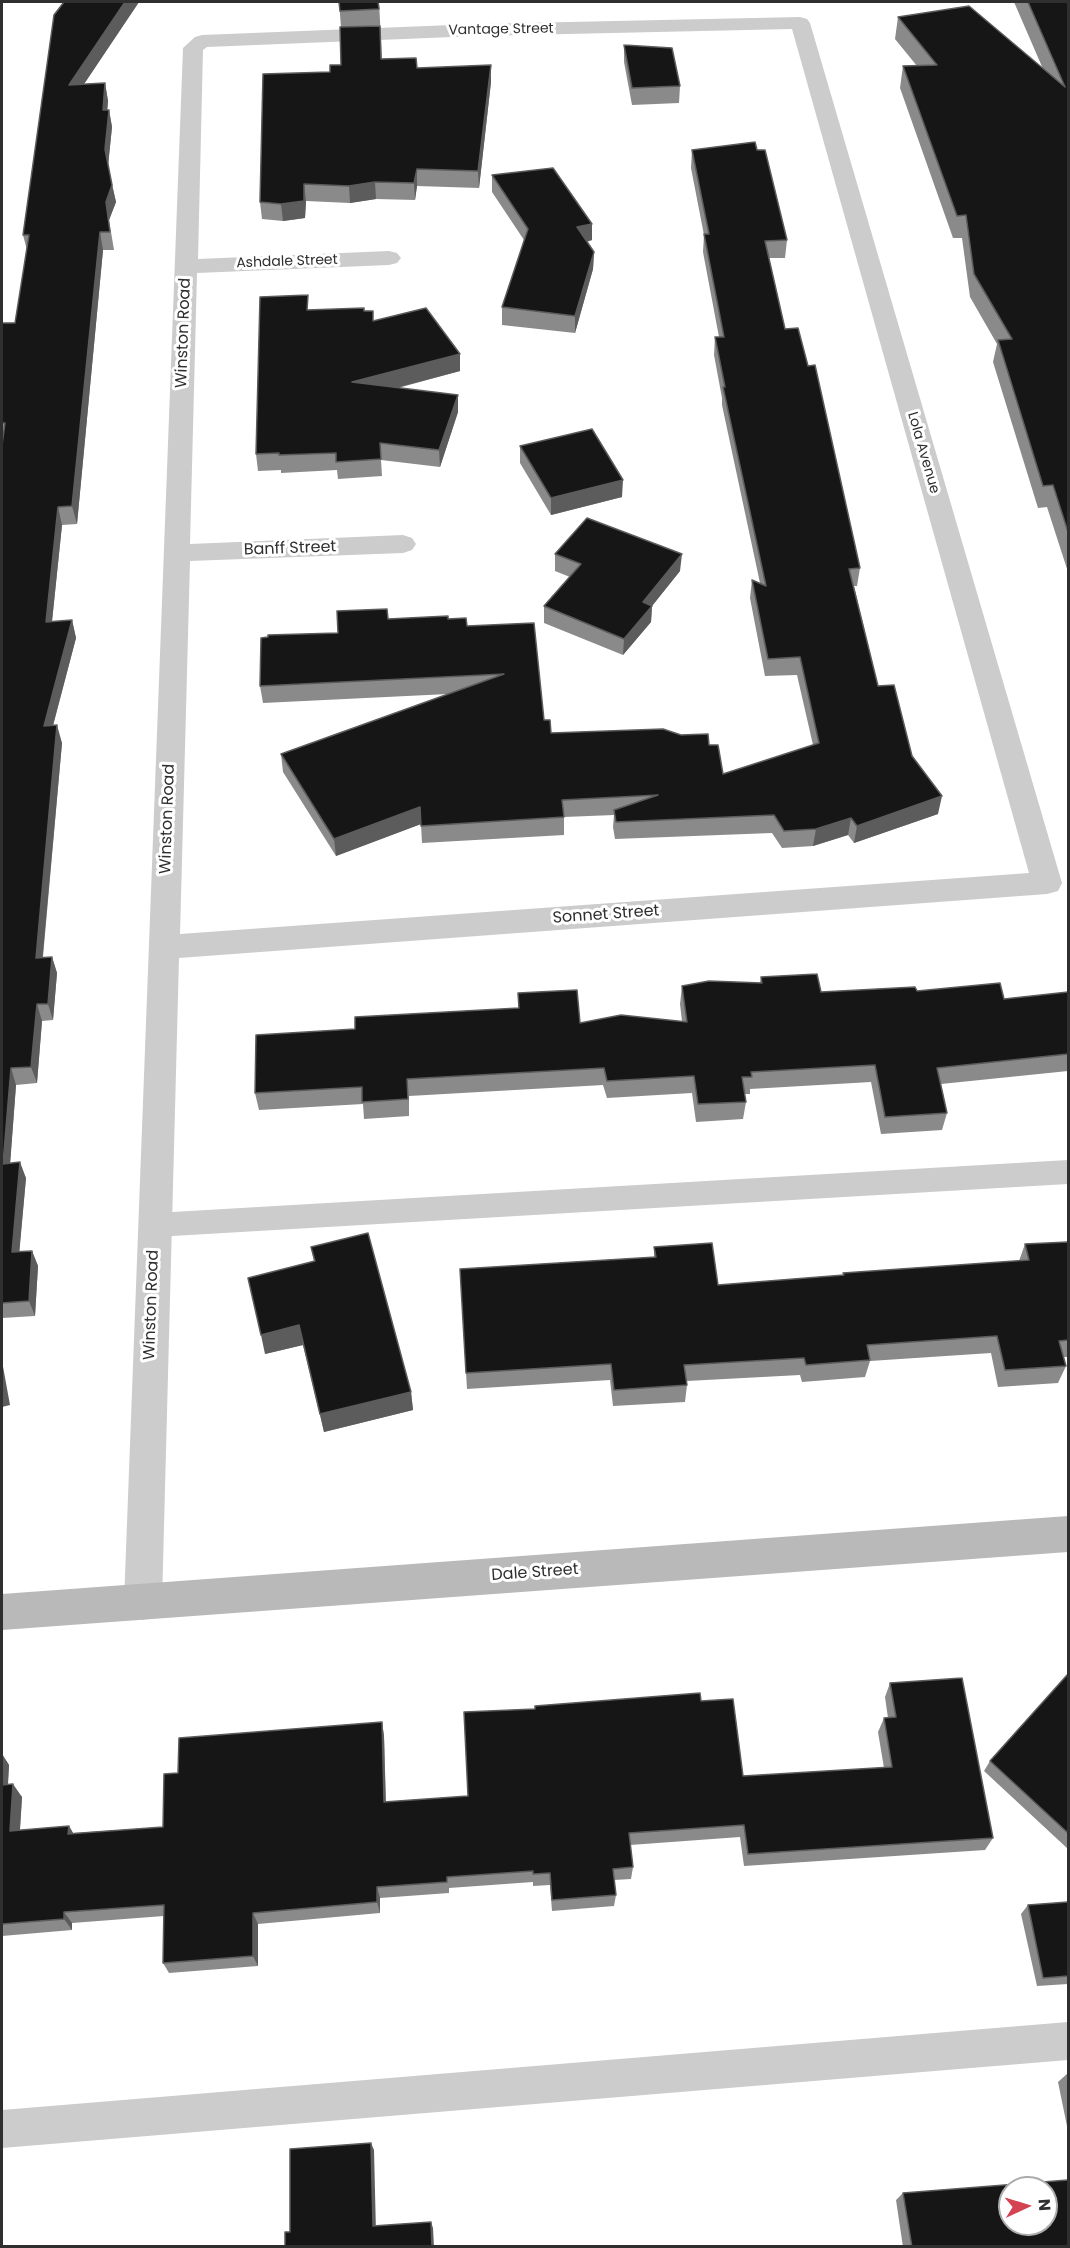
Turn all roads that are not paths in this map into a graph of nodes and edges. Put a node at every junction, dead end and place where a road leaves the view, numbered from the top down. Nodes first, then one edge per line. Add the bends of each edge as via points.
1 (800, 23) joint
2 (202, 41) joint
3 (389, 258) dead end
4 (186, 266) junction
5 (403, 544) dead end
6 (177, 553) junction
7 (1047, 883) joint
8 (164, 947) junction
9 (1068, 1172) edge
10 (155, 1225) junction
11 (1068, 1534) edge
12 (143, 1602) junction
13 (2, 1612) edge
14 (1068, 2041) edge
15 (2, 2129) edge

1 - 2 street, Vantage Street via 476,20
1 - 7 street, Lola Avenue
2 - 4 street, Winston Road via 193,48
3 - 4 street, Ashdale Street
4 - 6 street, Winston Road
5 - 6 street, Banff Street
6 - 8 street, Winston Road
7 - 8 street, Sonnet Street
8 - 10 street, Winston Road
9 - 10 lane
10 - 12 street, Winston Road
11 - 12 street, Dale Street
12 - 13 street, Dale Street
14 - 15 lane

